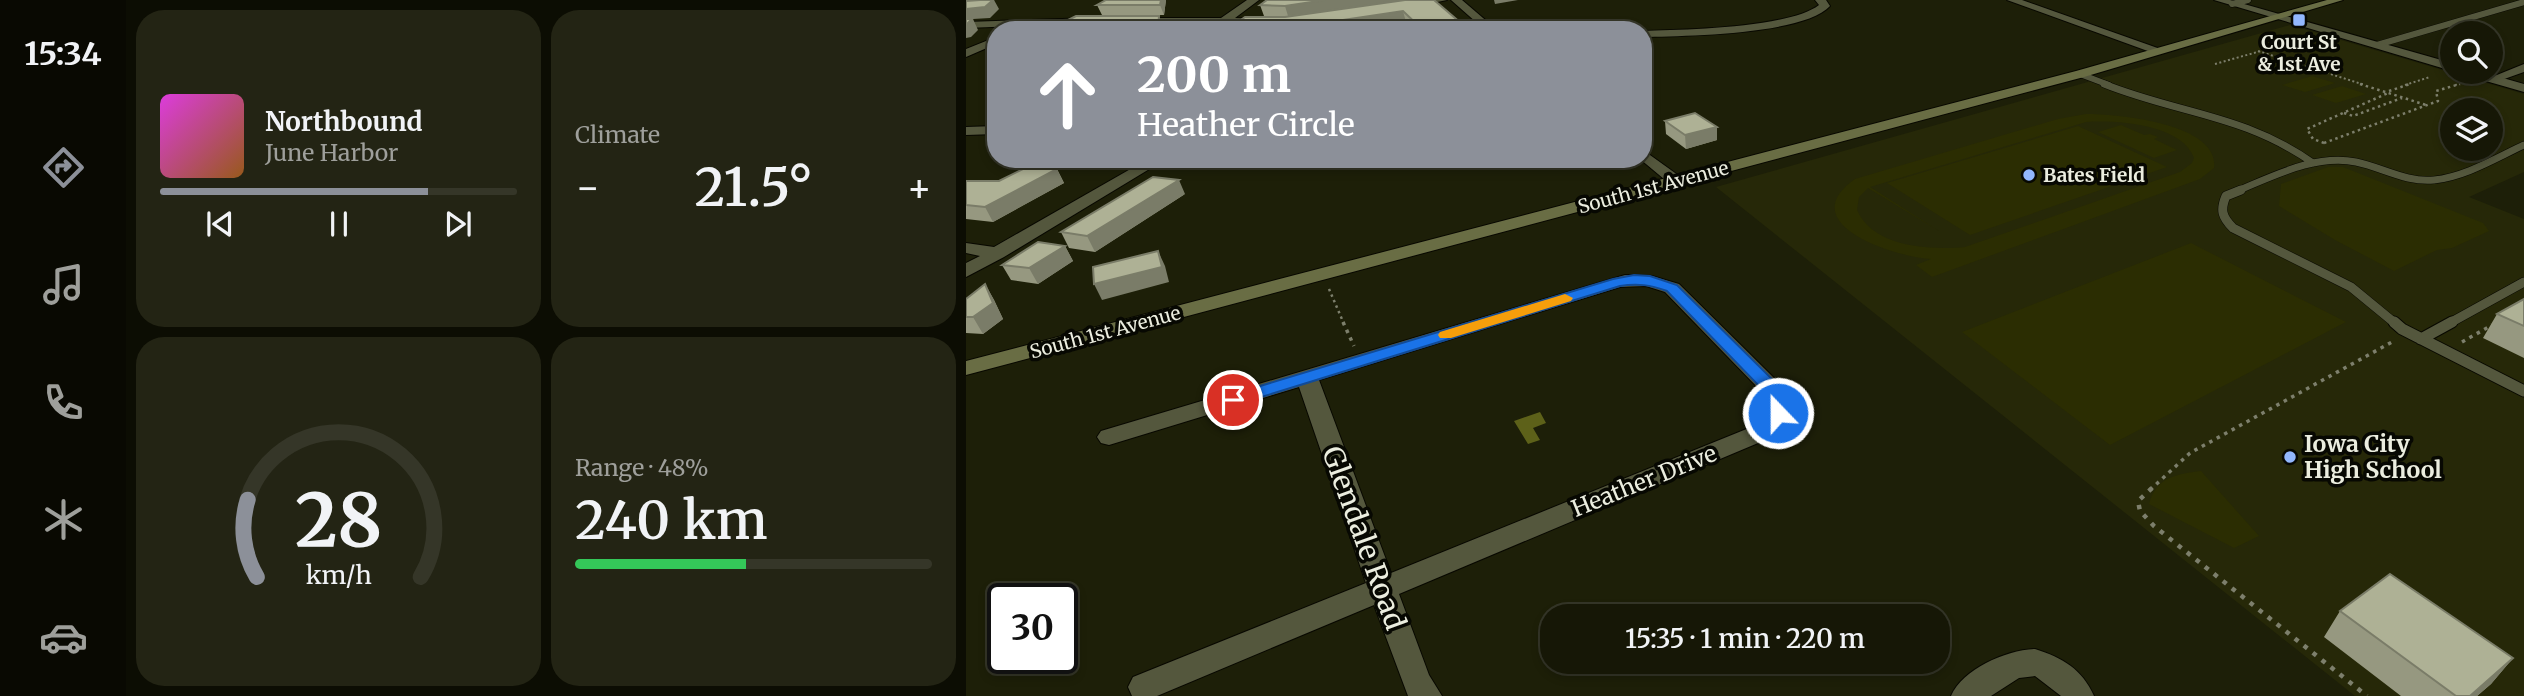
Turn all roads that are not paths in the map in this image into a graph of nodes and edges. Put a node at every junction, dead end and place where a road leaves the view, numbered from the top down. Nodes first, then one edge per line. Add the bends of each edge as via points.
1 (1254, 0) edge
2 (1442, 0) edge
3 (1456, 0) edge
4 (1820, 0) edge
5 (2012, 0) edge
6 (2219, 0) edge
7 (2248, 0) edge
8 (2338, 0) edge
9 (2524, 2) edge
10 (2232, 4) junction
11 (1392, 8) edge
12 (2276, 16) junction
13 (1035, 21) edge
14 (1101, 21) edge
15 (1225, 21) edge
16 (1481, 21) edge
17 (987, 24) edge
18 (966, 25) edge
19 (1652, 34) edge
20 (987, 45) edge
21 (2377, 45) junction
22 (2160, 51) junction
23 (966, 56) edge
24 (2440, 63) edge
25 (2524, 68) edge
26 (2080, 74) junction
27 (2503, 75) edge
28 (2503, 82) edge
29 (2524, 88) edge
30 (987, 130) edge
31 (966, 131) edge
32 (2524, 145) edge
33 (1652, 161) edge
34 (2313, 163) junction
35 (1144, 168) edge
36 (1676, 181) junction
37 (966, 248) edge
38 (998, 253) junction
39 (966, 271) edge
40 (2524, 282) edge
41 (2421, 339) junction
42 (966, 368) edge
43 (1307, 378) junction
44 (2524, 391) edge
45 (1109, 437) dead end
46 (1382, 588) junction
47 (1144, 687) dead end
48 (1426, 696) edge
49 (1967, 696) edge
50 (2078, 696) edge

1 - 15 street
2 - 11 street
3 - 16 street
4 - 19 street via 1825,6 1817,12 1750,26
5 - 22 street
6 - 10 street
7 - 10 lane
8 - 12 main road, South 1st Avenue
9 - 21 lane
10 - 12 street
12 - 21 street
12 - 22 main road, South 1st Avenue
13 - 14 street
17 - 18 street
20 - 23 street
21 - 24 street
22 - 26 main road, South 1st Avenue
25 - 27 street
26 - 34 lane via 2134,94 2232,119 2292,147
26 - 36 main road, South 1st Avenue
28 - 29 street
30 - 31 street
32 - 34 lane via 2435,181 2354,161
33 - 36 street
34 - 41 lane via 2226,196 2220,209 2222,218 2232,228 2351,287
35 - 38 street
36 - 42 main road, South 1st Avenue
37 - 38 street
38 - 39 street
40 - 41 lane
41 - 44 lane
43 - 45 street, Heather Drive
43 - 46 street, Glendale Road
43 - 46 street, Heather Drive via 1618,282 1650,280 1672,288 1779,401 1772,424 1762,432
46 - 47 street
46 - 48 street, Glendale Road via 1416,682
49 - 50 street via 2006,668 2028,662 2048,666 2074,687

